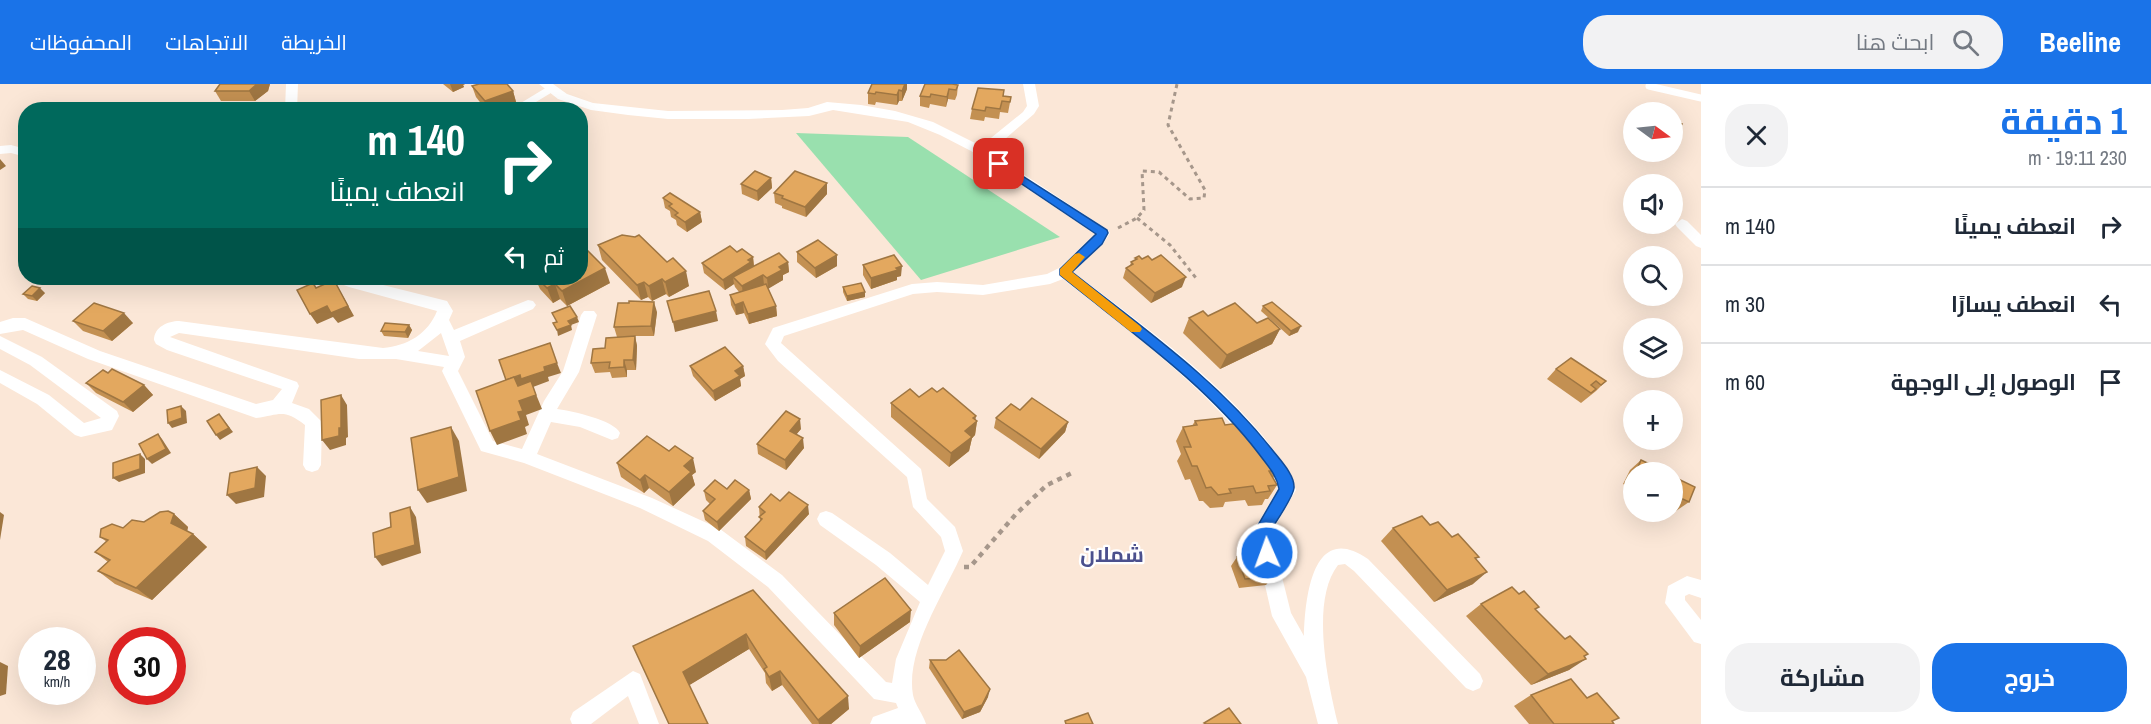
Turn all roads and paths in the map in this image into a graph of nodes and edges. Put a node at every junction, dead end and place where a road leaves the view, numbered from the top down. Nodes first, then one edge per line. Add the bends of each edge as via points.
1 (292, 84) edge
2 (1029, 84) edge
3 (1177, 84) edge
4 (1649, 86) dead end
5 (547, 87) edge
6 (1701, 98) edge
7 (291, 102) edge
8 (527, 102) edge
9 (580, 102) edge
10 (588, 104) edge
11 (0, 150) edge
12 (18, 151) edge
13 (982, 152) junction
14 (1137, 218) junction
15 (1683, 225) edge
16 (1102, 233) junction
17 (1701, 243) edge
18 (1064, 272) junction
19 (1196, 279) dead end
20 (362, 285) edge
21 (528, 305) dead end
22 (589, 315) dead end
23 (442, 321) junction
24 (0, 328) edge
25 (451, 338) junction
26 (0, 342) edge
27 (396, 353) junction
28 (454, 363) junction
29 (0, 376) edge
30 (280, 405) junction
31 (546, 415) junction
32 (612, 433) dead end
33 (527, 456) junction
34 (312, 465) dead end
35 (1072, 472) dead end
36 (825, 519) dead end
37 (948, 566) junction
38 (1701, 589) edge
39 (930, 599) junction
40 (1701, 635) edge
41 (1316, 675) junction
42 (1473, 681) dead end
43 (903, 694) junction
44 (580, 719) dead end
45 (914, 719) edge
46 (649, 724) edge
47 (879, 724) edge
48 (1328, 724) edge

1 - 7 street
2 - 13 street via 1033,106 1028,114
3 - 14 path via 1177,98 1168,115 1167,129 1205,190 1204,198 1192,200 1184,196 1171,179 1148,169 1142,171 1144,210
4 - 6 lane
5 - 8 lane
5 - 9 street via 564,98
10 - 13 street via 613,110 688,116 808,112 828,106 885,114 947,132
11 - 12 street
13 - 16 street
14 - 16 path
14 - 19 path via 1189,266
15 - 17 street
16 - 18 street
18 - 37 street via 1050,279 1002,289 912,289 778,332 773,344 915,474 919,502 949,533 954,551
18 - 41 street via 1210,389 1252,434 1285,480 1287,490 1262,532 1282,615
20 - 23 street via 442,305
21 - 25 street
22 - 31 street via 571,372
23 - 25 street
23 - 27 street via 415,348
24 - 30 street via 25,324 104,359 256,411
25 - 28 street via 457,357
26 - 29 street via 36,361 111,416 106,425 81,430 47,400
27 - 28 street
27 - 30 street via 299,345 179,327 162,335 162,340 173,346 291,386 289,396
28 - 33 street via 450,371 487,446
30 - 34 street via 314,422
31 - 32 street via 577,418
31 - 33 street
33 - 43 street via 646,503 714,535 775,580 881,692
35 - 37 path via 1047,485 970,567
36 - 39 street via 883,559
37 - 39 street
38 - 40 street via 1687,585 1675,592 1675,603
39 - 43 street via 906,662
41 - 42 street via 1317,589 1327,565 1335,557 1345,556 1361,564
41 - 48 street
43 - 45 street
44 - 46 street via 633,681
45 - 47 street

